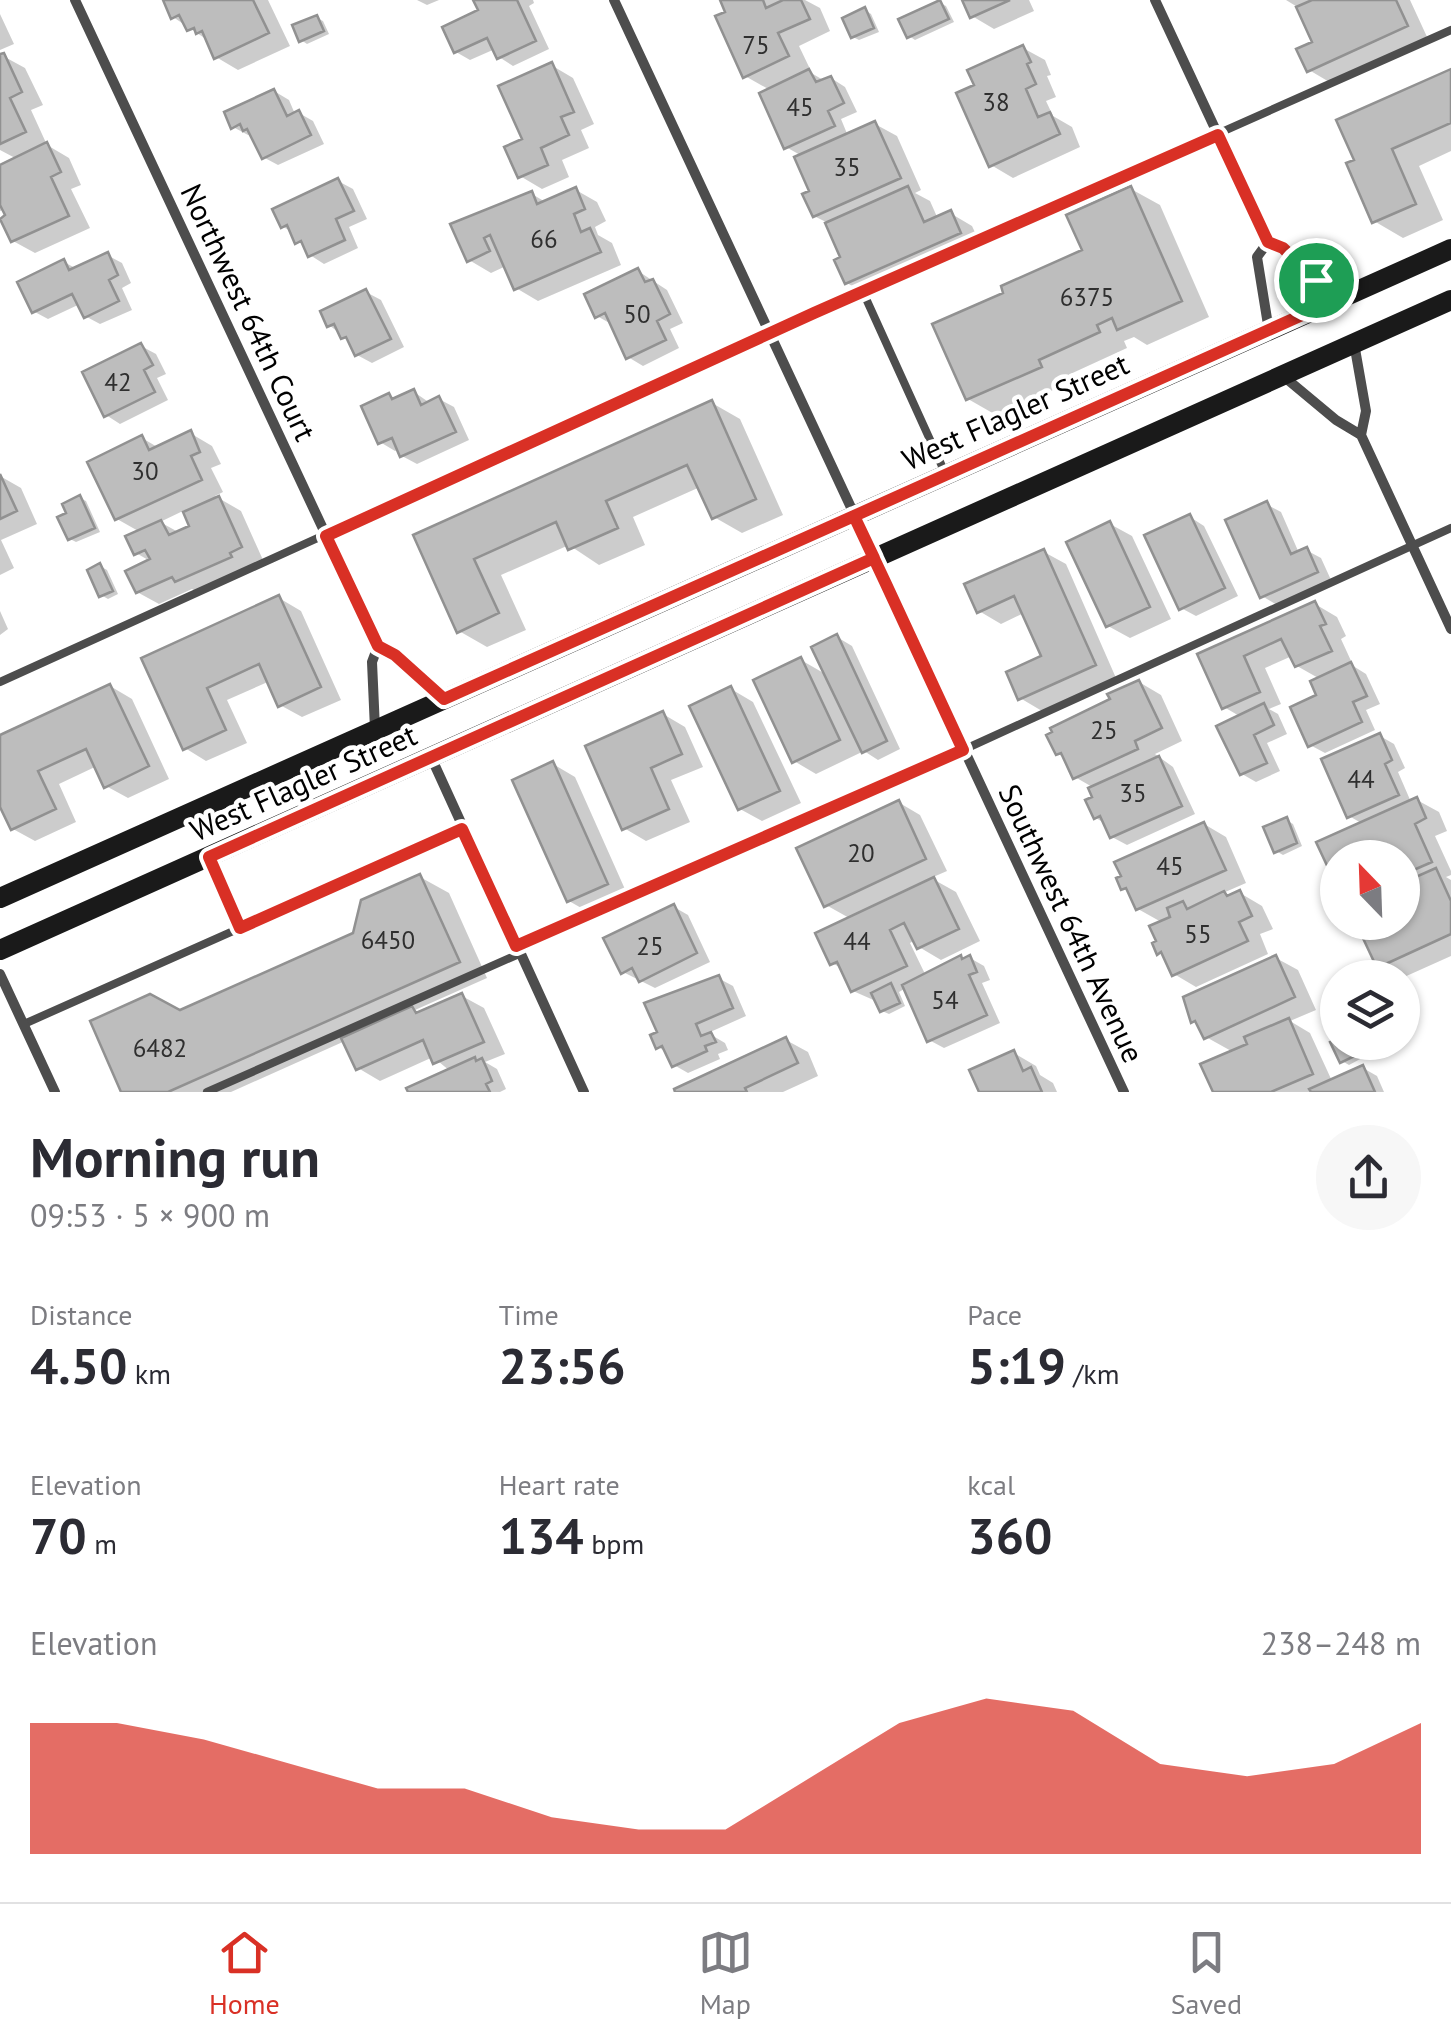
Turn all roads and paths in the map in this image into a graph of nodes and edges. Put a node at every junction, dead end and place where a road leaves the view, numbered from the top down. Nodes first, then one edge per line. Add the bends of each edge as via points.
1 (75, 0) edge
2 (614, 0) edge
3 (1155, 0) edge
4 (1451, 30) edge
5 (1218, 135) junction
6 (1268, 242) junction
7 (1451, 249) edge
8 (863, 292) junction
9 (1340, 298) junction
10 (1451, 300) edge
11 (1268, 332) junction
12 (769, 334) junction
13 (1354, 343) junction
14 (1282, 376) junction
15 (1361, 435) junction
16 (946, 474) junction
17 (854, 516) junction
18 (1451, 528) edge
19 (326, 536) junction
20 (1412, 546) junction
21 (874, 558) junction
22 (1451, 630) edge
23 (378, 646) junction
24 (0, 682) edge
25 (444, 699) junction
26 (376, 730) junction
27 (963, 750) junction
28 (430, 757) junction
29 (462, 829) junction
30 (209, 857) junction
31 (0, 898) edge
32 (240, 928) junction
33 (0, 950) edge
34 (518, 950) junction
35 (0, 974) edge
36 (24, 1024) junction
37 (56, 1092) edge
38 (208, 1092) edge
39 (584, 1092) edge
40 (1124, 1092) edge

1 - 19 street, Northwest 64th Court
2 - 12 street, Southwest 64th Avenue
3 - 5 street
4 - 5 lane
5 - 6 street
5 - 8 lane
6 - 9 street
6 - 11 street via 1257,257
7 - 9 main road, West Flagler Street
8 - 12 lane
8 - 16 lane
9 - 11 main road, West Flagler Street
10 - 13 main road, West Flagler Street
11 - 16 main road, West Flagler Street
12 - 17 street, Southwest 64th Avenue
12 - 19 lane
13 - 14 main road, West Flagler Street
13 - 15 street via 1366,411
14 - 15 street
14 - 21 main road, West Flagler Street
15 - 20 street
16 - 17 main road, West Flagler Street
17 - 21 street, Southwest 64th Avenue
17 - 25 main road, West Flagler Street
18 - 20 lane
19 - 23 street, Northwest 64th Court
19 - 24 lane
20 - 22 street
20 - 27 lane
21 - 27 street, Southwest 64th Avenue
21 - 28 main road, West Flagler Street
23 - 25 street, Northwest 64th Court
23 - 26 street via 372,662
25 - 26 main road, West Flagler Street
26 - 31 main road, West Flagler Street
27 - 34 lane
27 - 40 street, Southwest 64th Avenue
28 - 29 street
28 - 30 main road, West Flagler Street
29 - 32 lane
29 - 34 street
30 - 32 lane
30 - 33 main road, West Flagler Street
32 - 36 lane
34 - 38 lane
34 - 39 street
35 - 36 street
36 - 37 street

